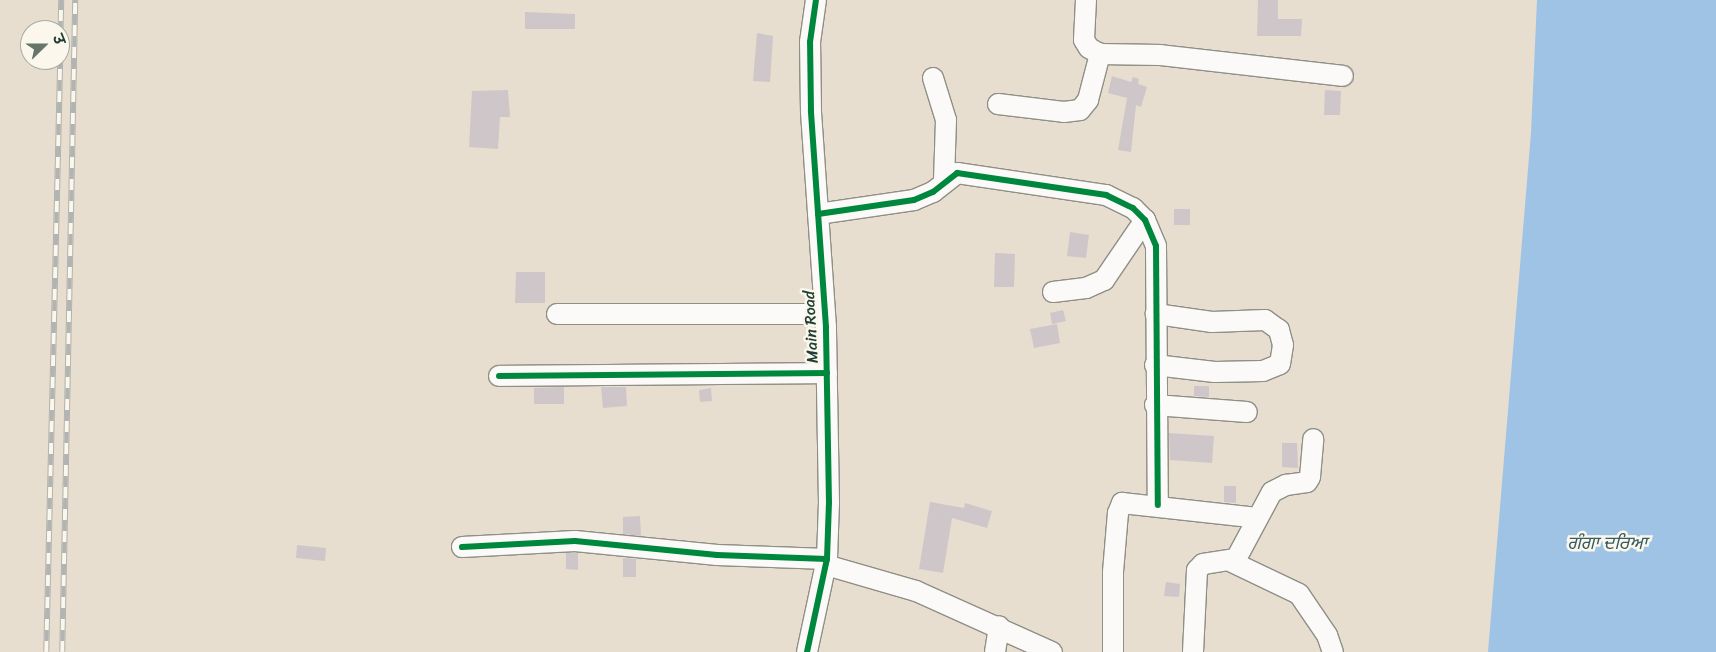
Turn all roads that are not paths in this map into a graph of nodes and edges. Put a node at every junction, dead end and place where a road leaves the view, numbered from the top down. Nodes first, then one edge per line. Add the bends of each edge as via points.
1 (816, 0) edge
2 (1086, 0) edge
3 (1100, 54) junction
4 (1343, 76) dead end
5 (933, 78) dead end
6 (998, 104) dead end
7 (944, 181) junction
8 (818, 214) junction
9 (1144, 220) junction
10 (1053, 292) dead end
11 (557, 314) dead end
12 (825, 314) junction
13 (1156, 314) junction
14 (1155, 366) junction
15 (827, 372) junction
16 (499, 376) dead end
17 (1155, 406) junction
18 (1247, 412) dead end
19 (1313, 439) dead end
20 (1158, 505) junction
21 (1257, 518) junction
22 (462, 547) dead end
23 (827, 562) junction
24 (1232, 562) junction
25 (999, 626) junction
26 (807, 652) edge
27 (995, 652) edge
28 (1052, 652) edge
29 (1113, 652) edge
30 (1193, 652) edge
31 (1333, 652) edge

1 - 8 street, Main Road via 810,42
2 - 3 street via 1084,40 1089,48
3 - 4 street via 1160,55
3 - 6 street via 1088,100 1080,110 1064,112
5 - 7 street via 946,120
7 - 8 street via 933,192 914,200
7 - 9 street via 964,173 1106,195 1127,204
8 - 12 street, Main Road
9 - 10 street via 1104,280 1086,288
9 - 13 street via 1156,246
11 - 12 street
12 - 15 street, Main Road
13 - 14 street
13 - 14 street via 1212,322 1265,320 1279,330 1283,345 1280,364 1263,371 1215,372
14 - 17 street
15 - 16 street
15 - 23 street, Main Road
17 - 18 street
17 - 20 street
19 - 21 street via 1309,480 1272,492
20 - 21 street
20 - 29 street via 1126,502 1119,508 1113,572
21 - 24 street via 1241,552
22 - 23 street via 575,541
23 - 25 street via 916,591
23 - 26 street, Main Road
24 - 30 street via 1207,563 1197,570
24 - 31 street via 1300,594 1328,635
25 - 27 street
25 - 28 street

